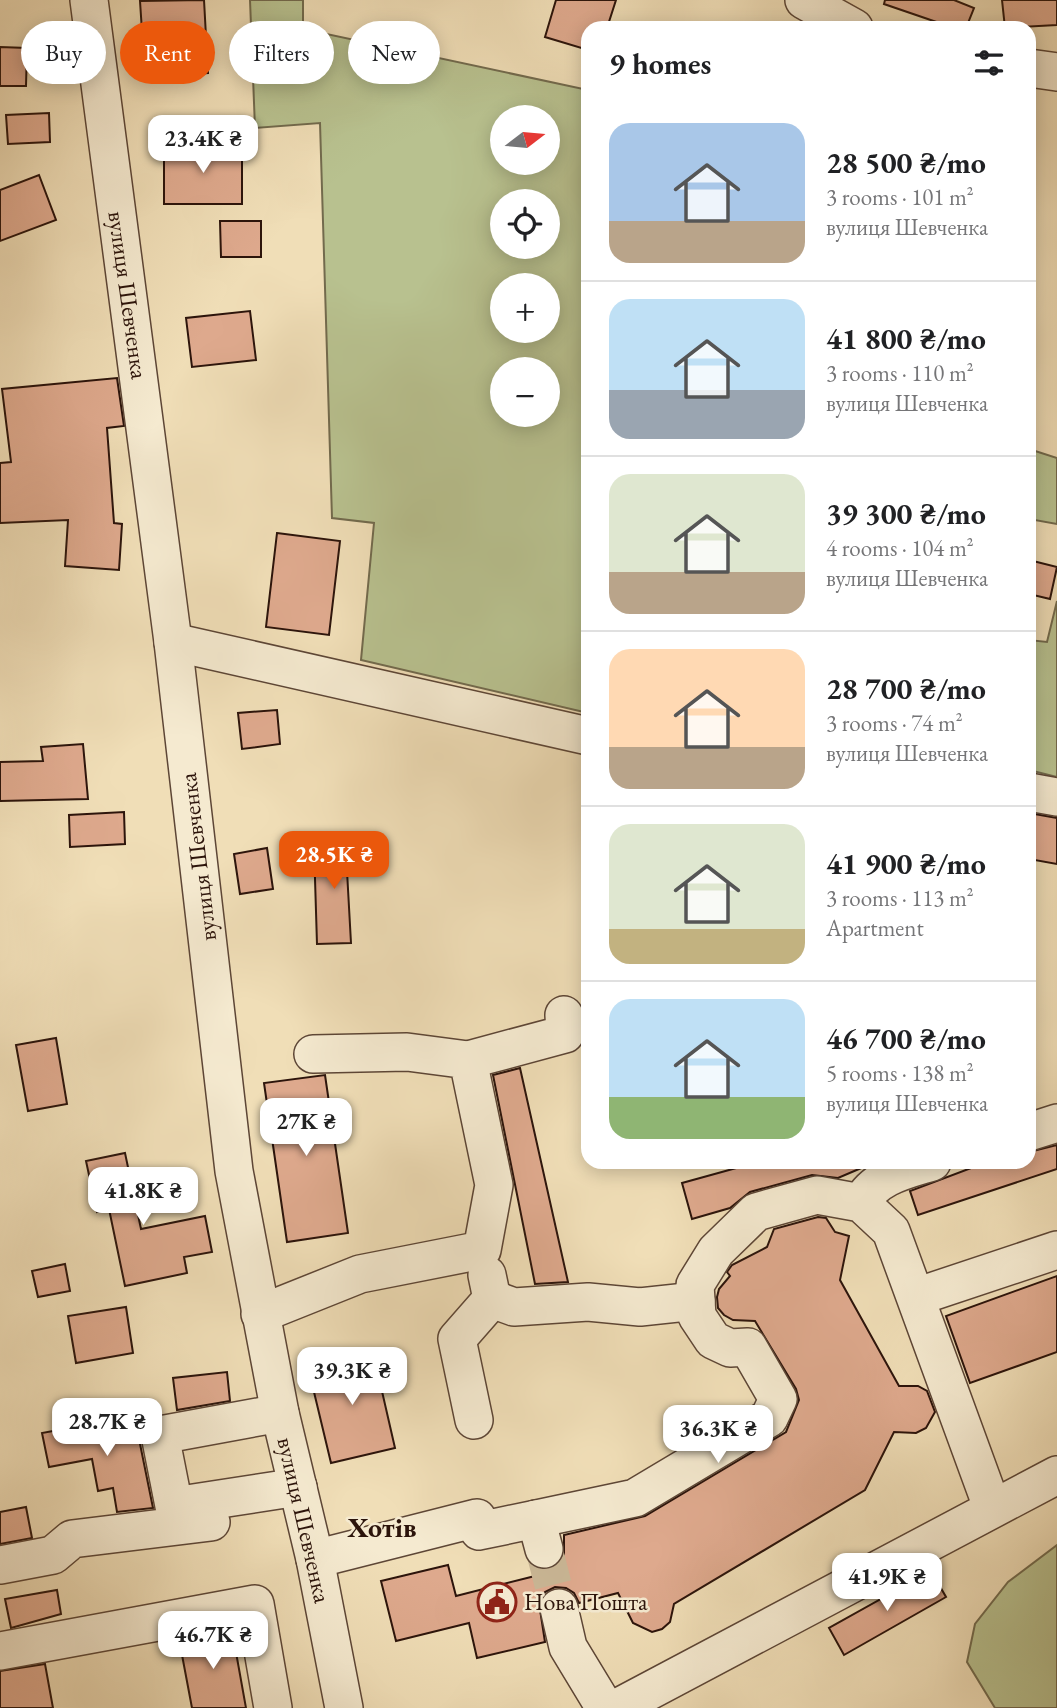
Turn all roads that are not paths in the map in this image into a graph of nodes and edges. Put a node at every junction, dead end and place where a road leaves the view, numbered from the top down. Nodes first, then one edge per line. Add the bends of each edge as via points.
1 (89, 0) edge
2 (804, 0) edge
3 (841, 21) edge
4 (1036, 69) edge
5 (1057, 72) edge
6 (173, 642) junction
7 (581, 734) edge
8 (1036, 793) edge
9 (1057, 797) edge
10 (564, 1015) dead end
11 (313, 1054) dead end
12 (468, 1060) junction
13 (1057, 1123) edge
14 (1036, 1130) edge
15 (911, 1169) edge
16 (861, 1203) junction
17 (482, 1250) junction
18 (1057, 1250) edge
19 (916, 1297) junction
20 (492, 1299) junction
21 (696, 1301) junction
22 (260, 1314) junction
23 (280, 1413) junction
24 (474, 1420) dead end
25 (1057, 1475) edge
26 (301, 1499) junction
27 (992, 1507) junction
28 (315, 1559) junction
29 (0, 1565) edge
30 (559, 1608) tunnel mouth
31 (0, 1651) edge
32 (676, 1694) edge
33 (273, 1708) edge
34 (344, 1708) edge
35 (605, 1708) edge
36 (617, 1708) edge

1 - 6 street, вулиця Шевченка
2 - 3 street
4 - 5 street
6 - 7 street
6 - 22 street, вулиця Шевченка via 234,1171
8 - 9 street
10 - 12 street via 565,1034
11 - 12 street via 407,1052
12 - 17 street via 495,1185
13 - 14 street
15 - 16 street via 867,1191
16 - 19 street via 891,1231
16 - 21 street via 817,1195 756,1212 716,1251 695,1285
17 - 20 street
17 - 22 street via 360,1274
18 - 19 street
19 - 27 street
20 - 21 street via 514,1307 588,1302 640,1307
20 - 24 street via 457,1339
21 - 28 street via 697,1316 713,1340 730,1348 748,1347 778,1399 769,1418 635,1498 540,1534 479,1531 477,1518
22 - 23 street, вулиця Шевченка
23 - 26 street, вулиця Шевченка
23 - 26 street via 160,1435 174,1506
25 - 27 street
26 - 28 street, вулиця Шевченка
26 - 29 street via 72,1539 53,1555
27 - 32 street
28 - 34 street, вулиця Шевченка
30 - 35 street via 568,1647
31 - 33 street via 255,1604
32 - 36 street

